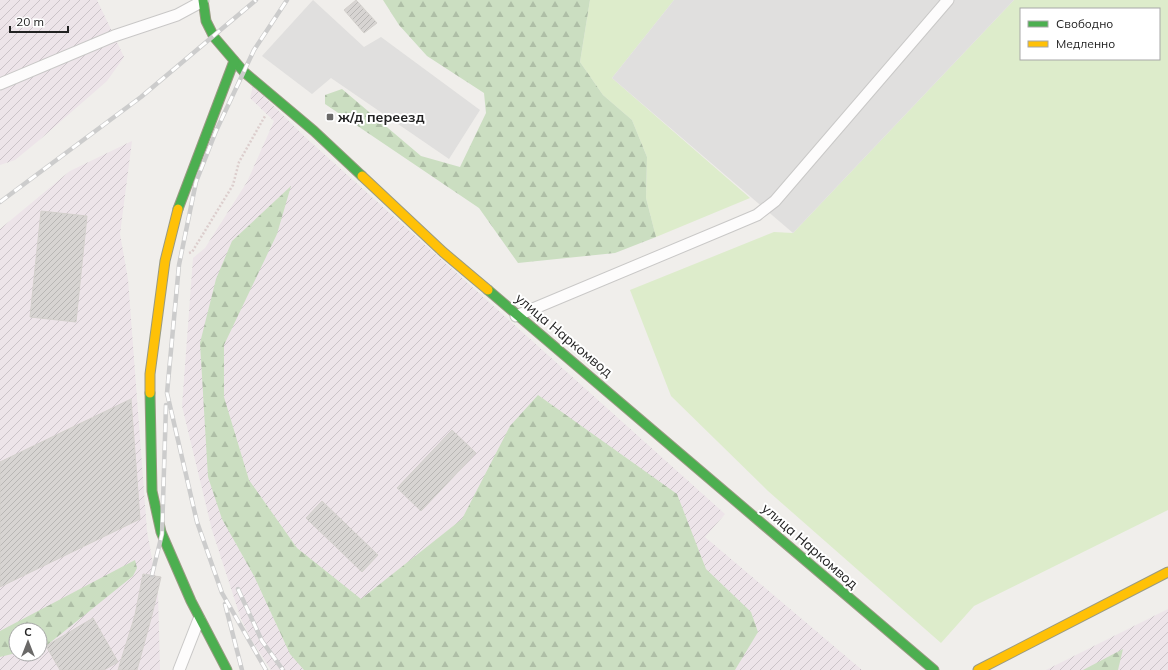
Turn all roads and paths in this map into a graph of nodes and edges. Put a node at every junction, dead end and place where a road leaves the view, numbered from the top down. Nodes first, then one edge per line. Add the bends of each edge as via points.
1 (948, 0) edge
2 (203, 1) edge
3 (234, 61) junction
4 (0, 84) edge
5 (277, 99) junction
6 (165, 261) junction
7 (514, 318) junction
8 (1168, 572) edge
9 (200, 618) junction
10 (179, 670) edge
11 (227, 670) edge
12 (934, 670) edge
13 (978, 670) edge

1 - 7 lane via 775,201 756,215
2 - 3 street, улица Наркомвод via 206,21 214,37
2 - 4 lane via 177,15 114,36
3 - 5 street, улица Наркомвод
3 - 6 street via 181,198
5 - 6 path via 258,126 239,162 233,185 192,252
5 - 7 street, улица Наркомвод
6 - 9 street via 150,374 152,490 161,532
7 - 12 street, улица Наркомвод
8 - 13 street
9 - 10 lane
9 - 11 street

